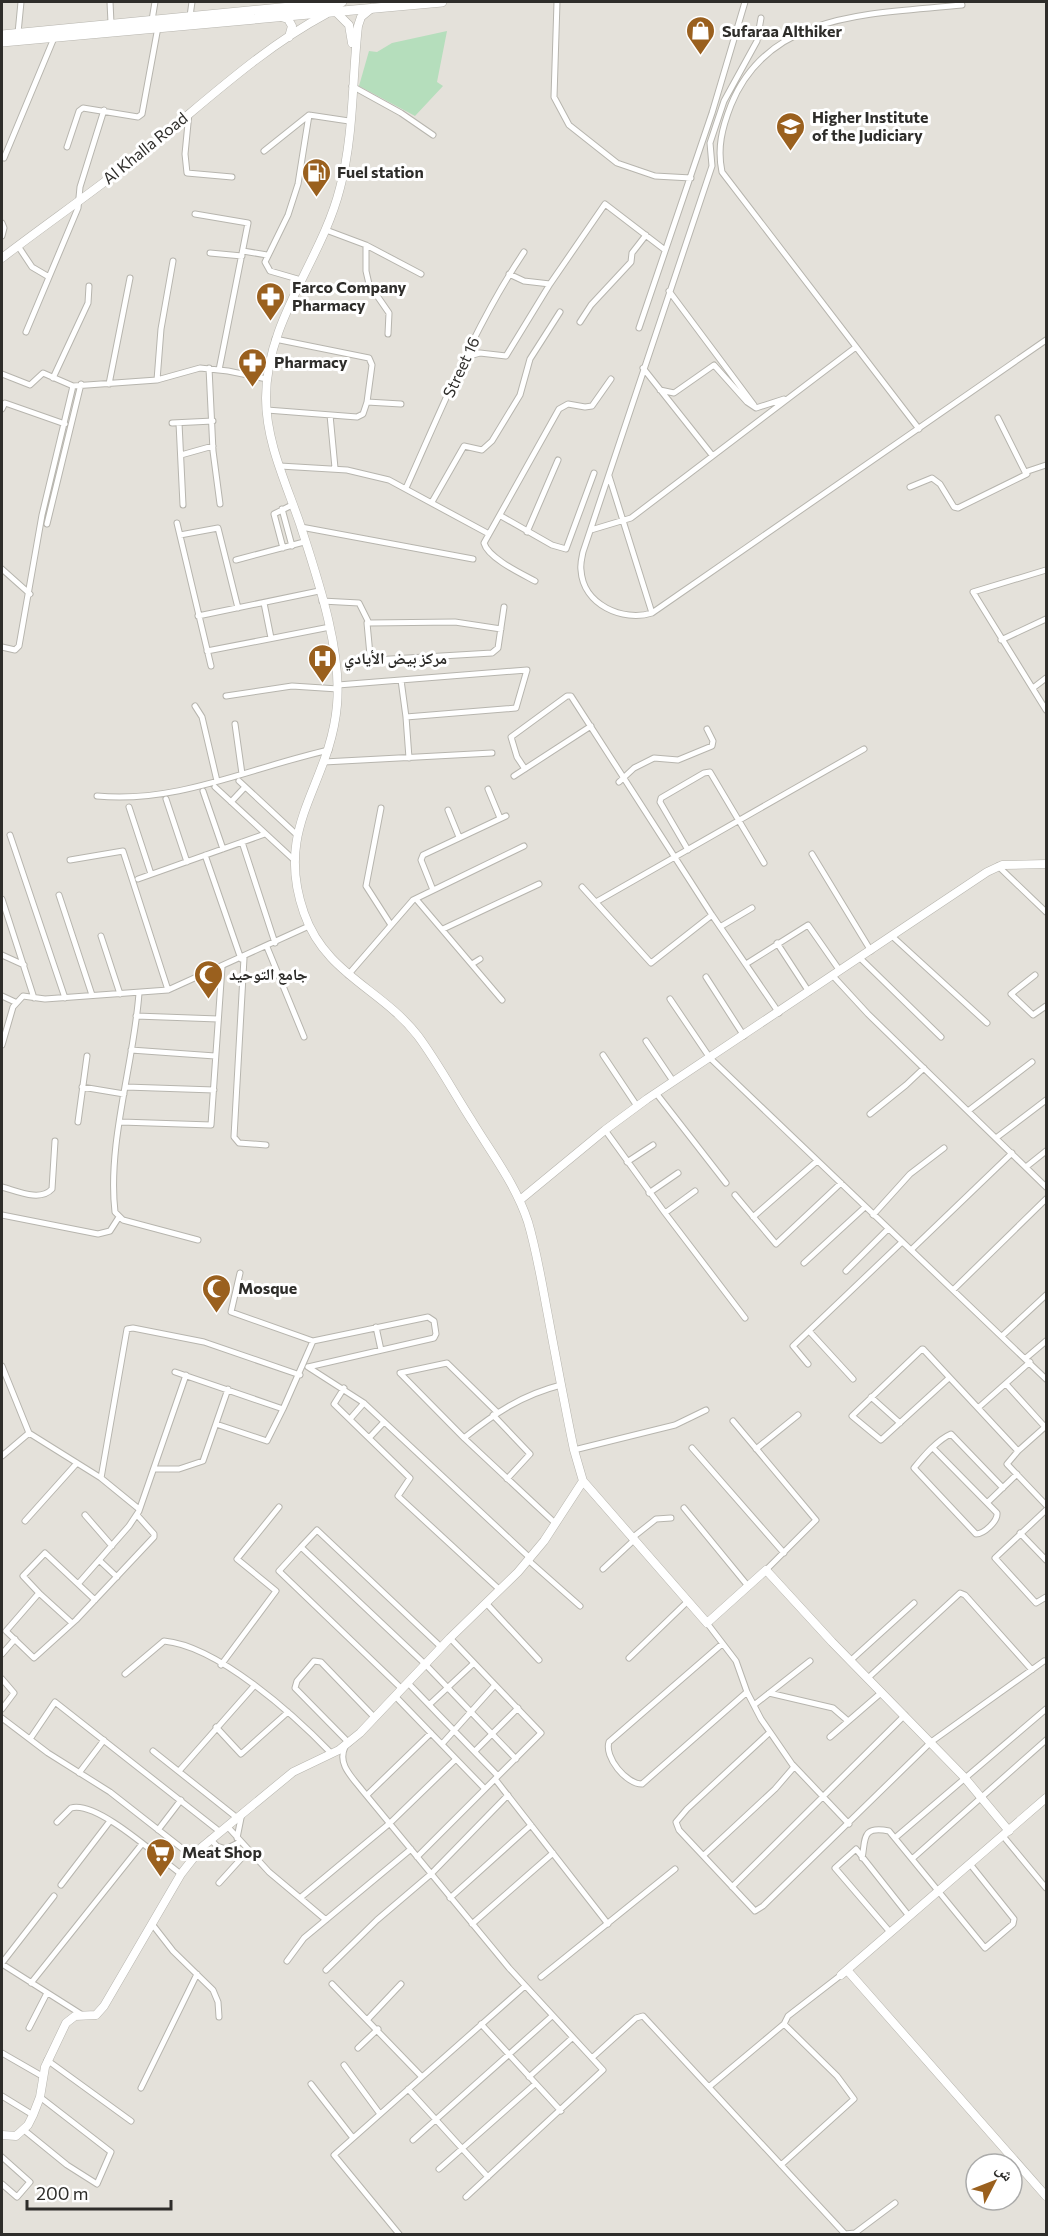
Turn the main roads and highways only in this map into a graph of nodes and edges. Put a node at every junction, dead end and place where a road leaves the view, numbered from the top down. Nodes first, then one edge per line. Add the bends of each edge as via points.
1 (342, 2) edge
2 (442, 2) edge
3 (155, 23) junction
4 (2, 35) edge
5 (2, 42) edge

1 - 3 highway via 190,16
2 - 3 highway
3 - 4 highway via 111,23
3 - 5 highway

